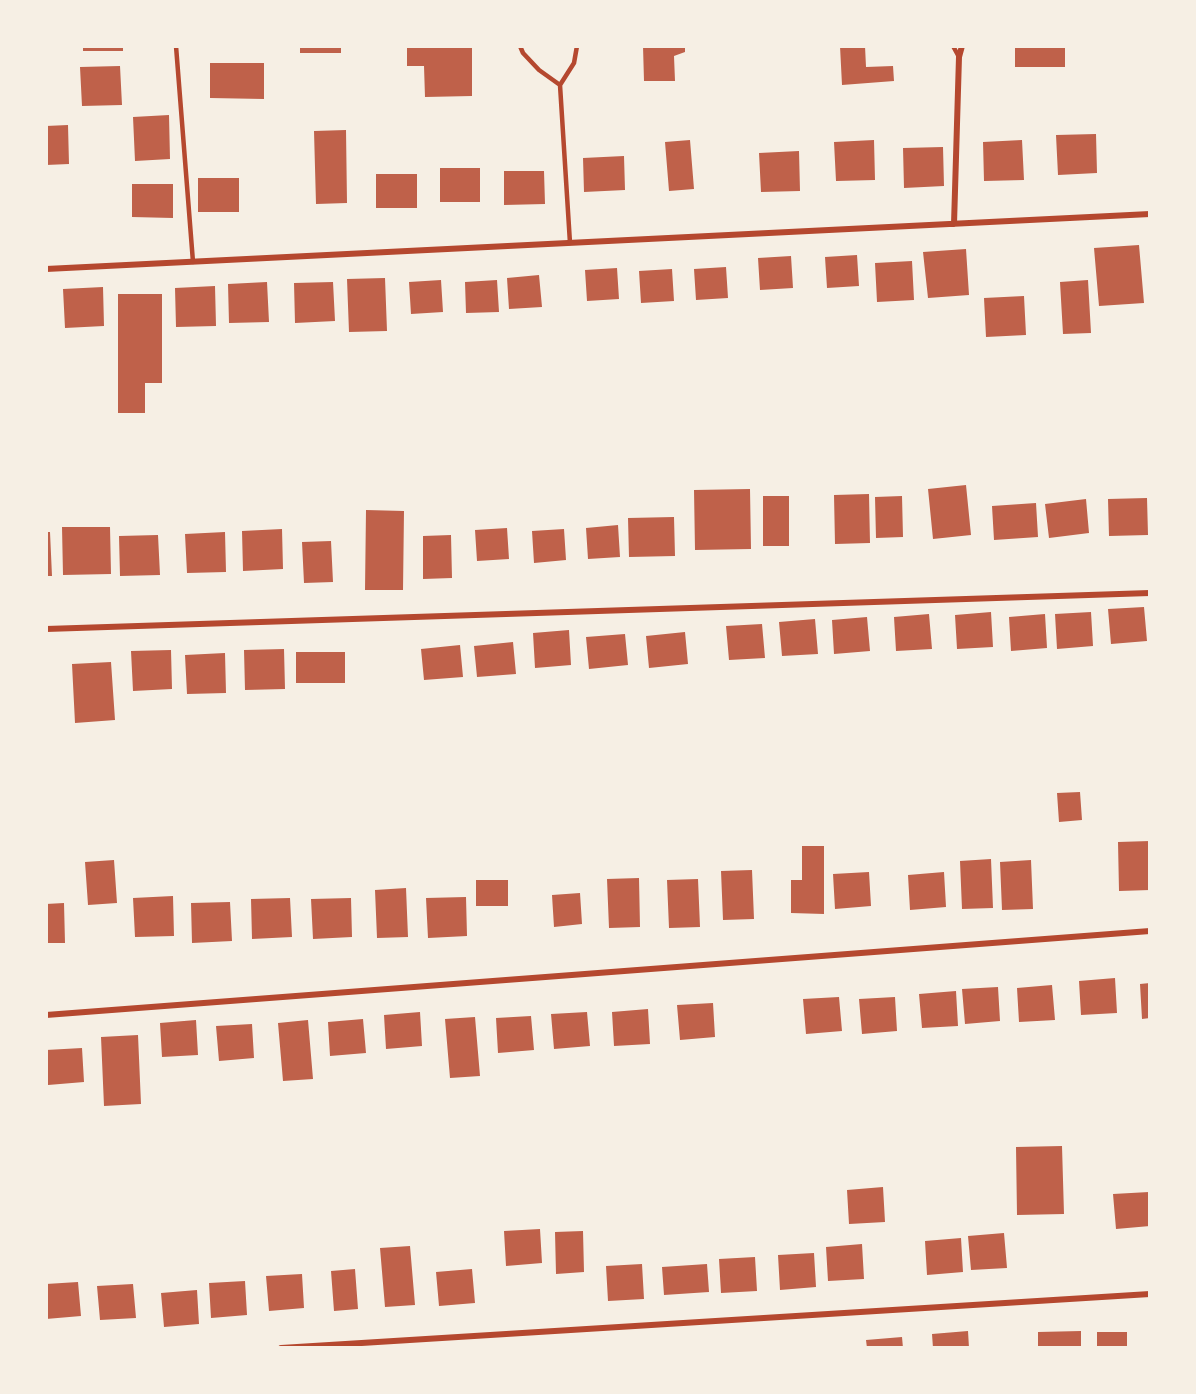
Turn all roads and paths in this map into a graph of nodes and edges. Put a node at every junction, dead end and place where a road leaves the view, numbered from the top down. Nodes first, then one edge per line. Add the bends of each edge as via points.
1 (176, 46) edge
2 (520, 46) edge
3 (577, 46) edge
4 (953, 46) edge
5 (962, 46) edge
6 (959, 57) junction
7 (560, 85) junction
8 (1149, 214) edge
9 (954, 224) junction
10 (570, 243) junction
11 (193, 262) junction
12 (46, 269) edge
13 (1149, 593) edge
14 (46, 629) edge
15 (1149, 931) edge
16 (46, 1015) edge
17 (1149, 1294) edge
18 (281, 1347) edge

1 - 11 lane
2 - 7 lane via 538,70
3 - 7 lane via 574,63
4 - 6 lane
5 - 6 street
6 - 9 street
7 - 10 lane
8 - 9 street
9 - 10 street
10 - 11 street
11 - 12 street
13 - 14 street
15 - 16 street
17 - 18 street

